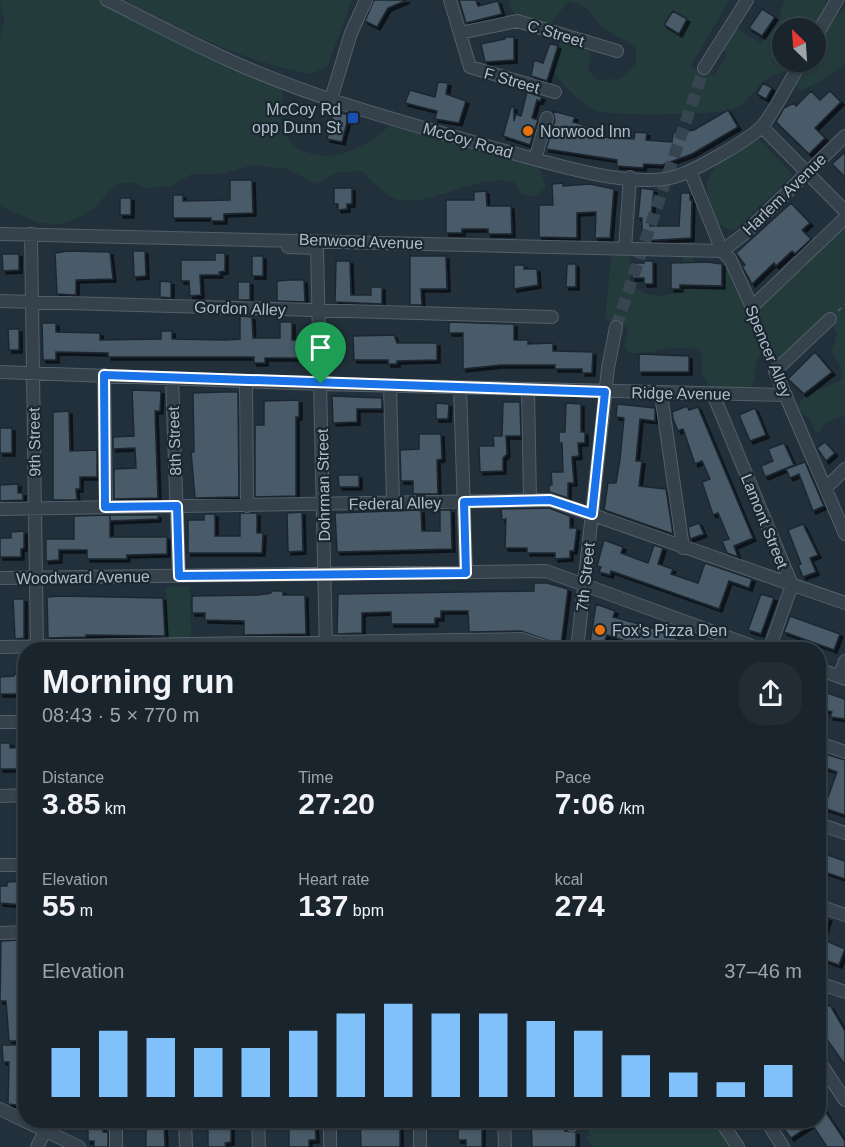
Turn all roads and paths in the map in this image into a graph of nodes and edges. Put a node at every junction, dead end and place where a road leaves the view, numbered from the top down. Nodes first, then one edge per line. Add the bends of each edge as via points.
1 (107, 0) edge
2 (366, 0) edge
3 (450, 0) edge
4 (747, 0) edge
5 (837, 0) edge
6 (826, 19) edge
7 (460, 33) junction
8 (617, 51) dead end
9 (704, 68) tunnel mouth
10 (795, 72) edge
11 (555, 92) dead end
12 (331, 99) junction
13 (548, 118) dead end
14 (762, 127) junction
15 (845, 136) edge
16 (535, 159) junction
17 (690, 171) junction
18 (807, 172) junction
19 (630, 177) junction
20 (845, 211) edge
21 (845, 218) edge
22 (0, 234) edge
23 (31, 234) junction
24 (131, 235) junction
25 (626, 248) junction
26 (722, 251) junction
27 (0, 301) edge
28 (32, 302) junction
29 (752, 307) junction
30 (319, 310) junction
31 (552, 317) dead end
32 (830, 319) dead end
33 (616, 327) tunnel mouth
34 (775, 371) junction
35 (0, 372) edge
36 (33, 372) junction
37 (104, 375) junction
38 (172, 378) junction
39 (246, 381) junction
40 (321, 384) junction
41 (390, 386) junction
42 (460, 388) junction
43 (528, 390) junction
44 (605, 392) junction
45 (661, 394) junction
46 (713, 394) junction
47 (786, 395) junction
48 (845, 469) edge
49 (827, 487) junction
50 (530, 500) junction
51 (464, 502) junction
52 (393, 503) junction
53 (323, 505) junction
54 (177, 506) junction
55 (248, 506) junction
56 (105, 507) junction
57 (35, 508) junction
58 (0, 509) edge
59 (592, 514) junction
60 (845, 534) edge
61 (683, 548) junction
62 (466, 573) junction
63 (324, 574) junction
64 (179, 576) junction
65 (36, 577) junction
66 (0, 578) edge
67 (584, 585) junction
68 (792, 585) junction
69 (845, 603) edge
70 (37, 642) edge
71 (326, 642) edge
72 (441, 642) edge
73 (535, 642) edge
74 (578, 642) edge
75 (742, 642) edge
76 (772, 642) edge
77 (0, 647) edge
78 (18, 647) edge
79 (845, 661) edge
80 (826, 672) edge
81 (842, 678) edge
82 (0, 722) edge
83 (18, 722) edge
84 (826, 745) edge
85 (845, 752) edge
86 (18, 795) edge
87 (0, 796) edge
88 (826, 826) edge
89 (845, 833) edge
90 (0, 865) edge
91 (18, 865) edge
92 (826, 908) edge
93 (845, 915) edge
94 (18, 932) edge
95 (0, 933) edge
96 (826, 985) edge
97 (845, 992) edge
98 (826, 1072) edge
99 (845, 1100) edge
100 (0, 1109) edge
101 (18, 1116) edge
102 (43, 1128) edge
103 (47, 1128) edge
104 (116, 1128) edge
105 (185, 1128) edge
106 (258, 1128) edge
107 (330, 1128) edge
108 (420, 1128) edge
109 (504, 1128) edge
110 (725, 1128) edge
111 (771, 1128) edge
112 (37, 1147) edge
113 (79, 1147) edge
114 (116, 1147) edge
115 (186, 1147) edge
116 (259, 1147) edge
117 (330, 1147) edge
118 (420, 1147) edge
119 (505, 1147) edge
120 (738, 1147) edge
121 (783, 1147) edge

1 - 12 street, McCoy Road via 234,62
2 - 12 street via 351,33
3 - 7 street
4 - 9 street
5 - 6 street
7 - 8 street, C Street via 518,21
7 - 11 street, F Street via 470,67
10 - 14 street, McCoy Road
12 - 16 street, McCoy Road
13 - 16 street
14 - 17 street, McCoy Road
14 - 18 street
15 - 18 street, Harlem Avenue
16 - 19 street, McCoy Road via 561,167
17 - 19 street, McCoy Road via 673,177
17 - 26 street, Spencer Alley
18 - 20 street
18 - 26 street, Harlem Avenue
19 - 25 street
21 - 29 street
22 - 23 street, Benwood Avenue
23 - 24 street, Benwood Avenue
23 - 28 street, 9th Street
24 - 25 street, Benwood Avenue
24 - 30 street, Dohrman Street via 138,243 317,248
25 - 26 street, Benwood Avenue
26 - 29 street, Spencer Alley via 730,259
27 - 28 street, Gordon Alley
28 - 30 street, Gordon Alley
28 - 36 street, 9th Street
29 - 34 path, Spencer Alley
30 - 31 street, Gordon Alley
30 - 40 street, Dohrman Street
32 - 34 street
33 - 44 street, 7th Street
34 - 47 street, Spencer Alley
35 - 36 street, Ridge Avenue
36 - 37 street, Ridge Avenue
36 - 57 street, 9th Street
37 - 38 street, Ridge Avenue
37 - 56 street
38 - 39 street, Ridge Avenue
38 - 54 street, 8th Street
39 - 40 street, Ridge Avenue
39 - 55 street
40 - 41 street, Ridge Avenue
40 - 53 street, Dohrman Street
41 - 42 street, Ridge Avenue
41 - 52 street
42 - 43 street, Ridge Avenue
42 - 51 street
43 - 44 street, Ridge Avenue
43 - 50 street
44 - 45 street, Ridge Avenue
44 - 59 street, 7th Street
45 - 46 street, Ridge Avenue
45 - 61 street
46 - 47 street, Ridge Avenue
46 - 68 street, Lamont Street
47 - 49 street, Spencer Alley
48 - 49 street
49 - 60 street, Spencer Alley
50 - 51 street, Federal Alley
50 - 59 street, Federal Alley via 550,500
51 - 52 street, Federal Alley
51 - 62 street
52 - 53 street, Federal Alley
53 - 55 street, Federal Alley
53 - 63 street, Dohrman Street
54 - 55 street, Federal Alley
54 - 56 street, Federal Alley
54 - 64 street, 8th Street
56 - 57 street, Federal Alley
57 - 58 street, Federal Alley
57 - 65 street, 9th Street
59 - 61 street, Federal Alley
59 - 67 street, 7th Street
61 - 68 street, Federal Alley
62 - 63 street, Woodward Avenue
62 - 67 street, Woodward Avenue via 546,571
63 - 64 street, Woodward Avenue
63 - 71 street, Dohrman Street
64 - 65 street, Woodward Avenue
65 - 66 street, Woodward Avenue
65 - 70 street, 9th Street
67 - 74 street, 7th Street
67 - 75 street, Woodward Avenue
68 - 69 street, Federal Alley
68 - 76 street, Lamont Street
72 - 73 street
77 - 78 street
79 - 81 street
80 - 81 street
82 - 83 street
84 - 85 street
86 - 87 street
88 - 89 street
90 - 91 street
92 - 93 street
94 - 95 street
96 - 97 street
98 - 99 street
100 - 101 street
102 - 112 street
103 - 113 street
104 - 114 street
105 - 115 street
106 - 116 street
107 - 117 street
108 - 118 street
109 - 119 street
110 - 120 street
111 - 121 street

